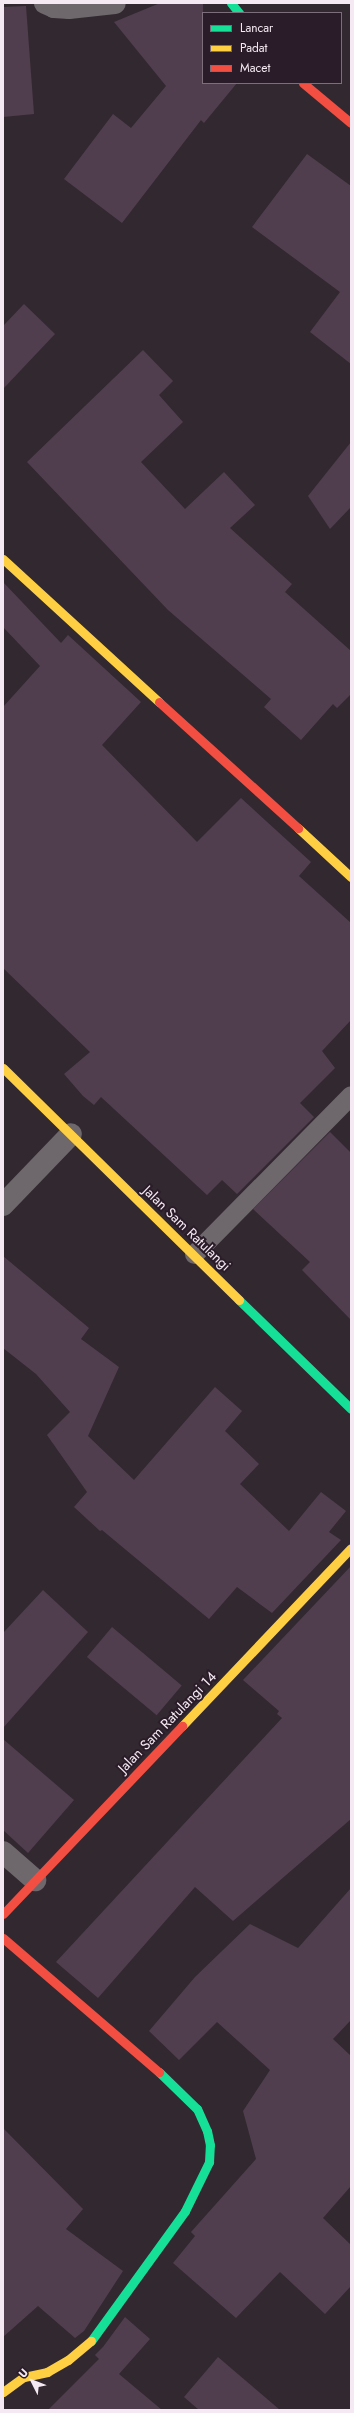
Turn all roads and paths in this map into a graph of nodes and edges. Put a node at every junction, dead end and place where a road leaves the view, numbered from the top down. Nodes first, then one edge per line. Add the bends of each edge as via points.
1 (45, 3) edge
2 (115, 3) edge
3 (231, 3) edge
4 (238, 12) edge
5 (304, 84) edge
6 (351, 122) edge
7 (3, 559) edge
8 (351, 877) edge
9 (3, 1068) edge
10 (351, 1096) edge
11 (71, 1134) junction
12 (3, 1205) edge
13 (194, 1254) junction
14 (351, 1409) edge
15 (351, 1548) edge
16 (3, 1852) edge
17 (35, 1880) junction
18 (3, 1914) edge
19 (3, 1938) edge
20 (3, 2392) edge

1 - 2 street via 54,8
3 - 4 street
5 - 6 street
7 - 8 street
9 - 11 street, Jalan Sam Ratulangi
10 - 13 lane
11 - 12 street
11 - 13 street, Jalan Sam Ratulangi
13 - 14 street, Jalan Sam Ratulangi
15 - 17 street, Jalan Sam Ratulangi 14
16 - 17 street
17 - 18 street, Jalan Sam Ratulangi 14
19 - 20 street via 161,2074 197,2109 207,2131 210,2146 209,2162 185,2211 93,2340 68,2360 47,2372 24,2377

